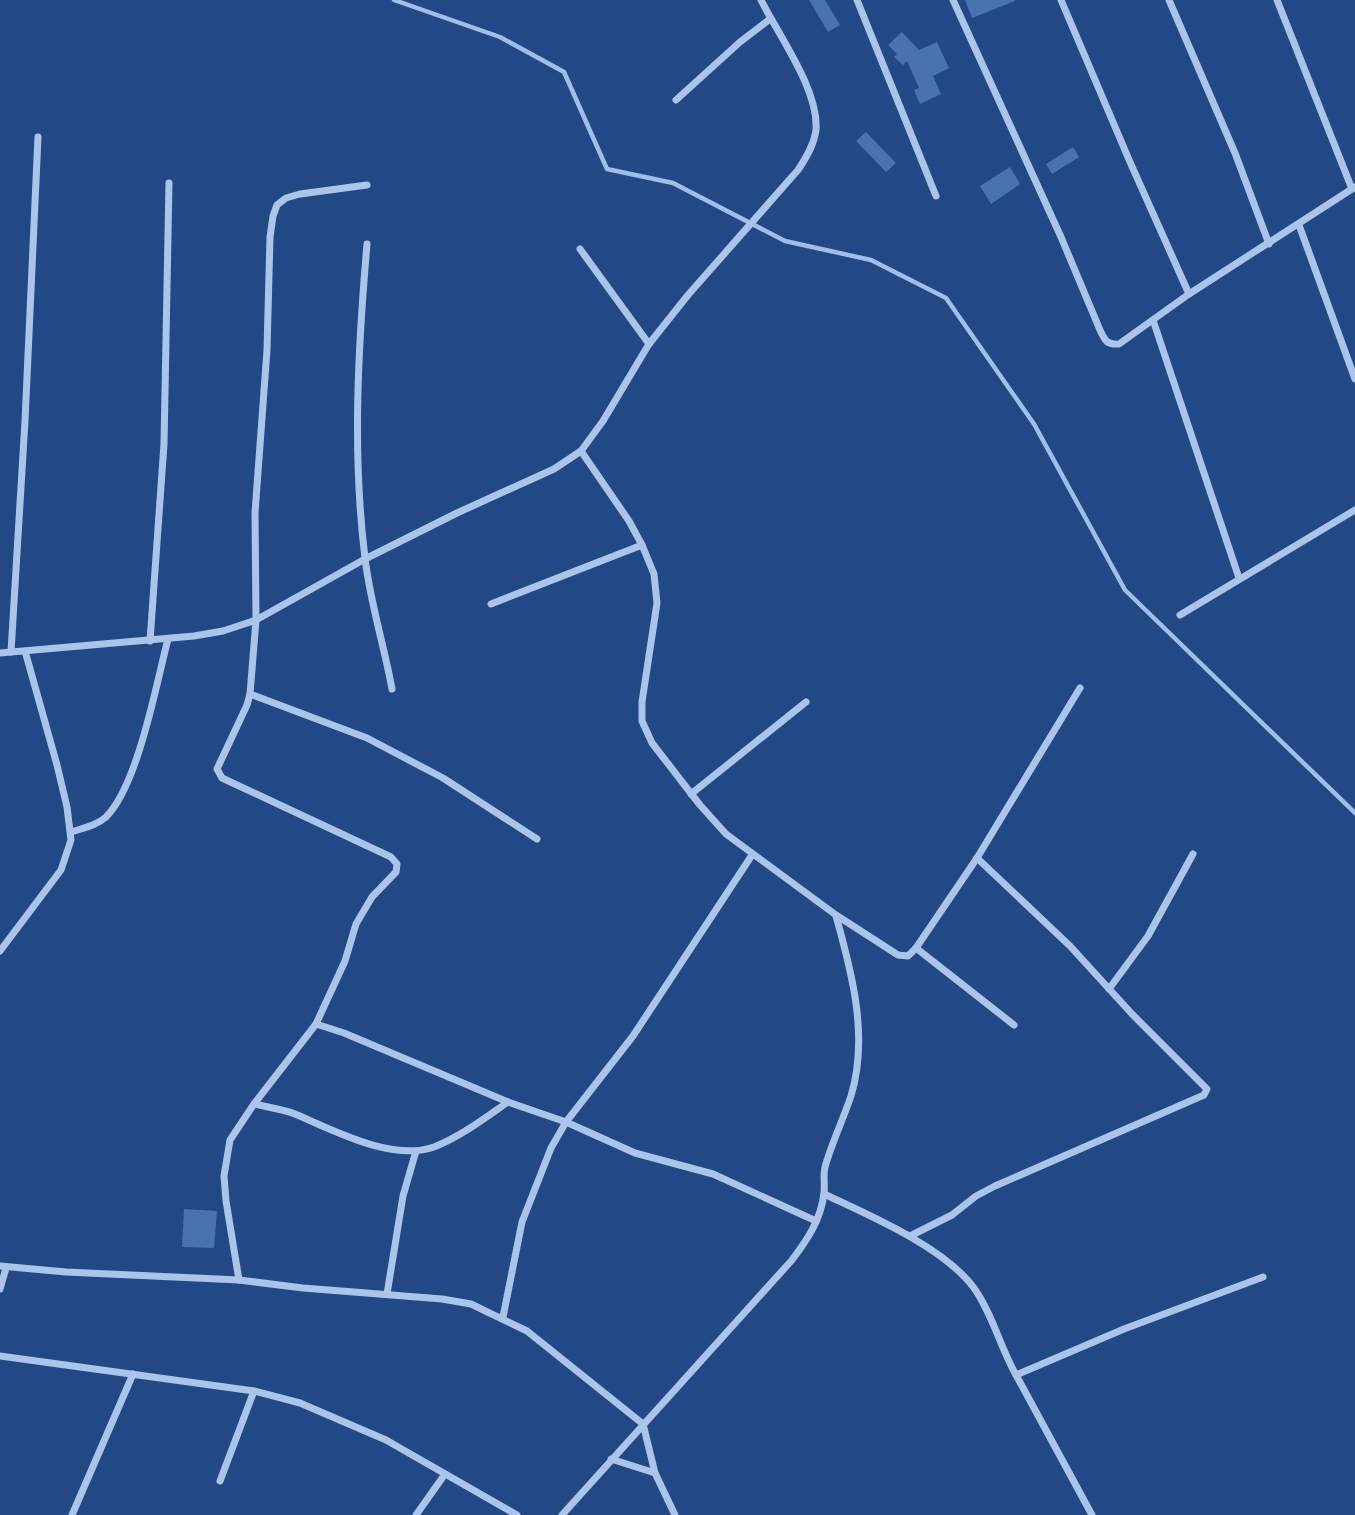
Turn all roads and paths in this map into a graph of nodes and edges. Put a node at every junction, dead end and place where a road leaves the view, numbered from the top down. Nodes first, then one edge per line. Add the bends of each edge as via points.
1 (761, 0) edge
2 (857, 0) edge
3 (953, 0) edge
4 (1061, 0) edge
5 (1169, 0) edge
6 (1277, 0) edge
7 (770, 19) junction
8 (676, 100) dead end
9 (38, 137) dead end
10 (170, 183) dead end
11 (367, 185) dead end
12 (1354, 188) edge
13 (936, 195) dead end
14 (1299, 225) junction
15 (367, 244) dead end
16 (1269, 244) junction
17 (580, 249) dead end
18 (1189, 294) junction
19 (1153, 320) junction
20 (649, 344) junction
21 (1355, 379) edge
22 (581, 451) junction
23 (1355, 510) edge
24 (642, 545) junction
25 (365, 559) junction
26 (1238, 579) junction
27 (491, 604) dead end
28 (1180, 615) dead end
29 (256, 620) junction
30 (167, 639) junction
31 (150, 641) junction
32 (25, 651) junction
33 (11, 652) junction
34 (0, 653) edge
35 (1080, 688) dead end
36 (392, 689) dead end
37 (250, 694) junction
38 (806, 702) dead end
39 (691, 794) junction
40 (71, 832) junction
41 (537, 839) dead end
42 (1193, 854) dead end
43 (752, 855) junction
44 (977, 858) junction
45 (836, 915) junction
46 (916, 948) junction
47 (0, 951) edge
48 (1109, 989) junction
49 (316, 1024) junction
50 (1014, 1025) dead end
51 (508, 1102) junction
52 (254, 1104) junction
53 (566, 1122) junction
54 (416, 1151) junction
55 (824, 1194) junction
56 (817, 1221) junction
57 (909, 1236) junction
58 (3, 1267) edge
59 (1264, 1277) dead end
60 (239, 1280) junction
61 (0, 1289) edge
62 (387, 1294) junction
63 (503, 1317) junction
64 (0, 1356) edge
65 (133, 1374) junction
66 (1016, 1375) junction
67 (254, 1391) junction
68 (643, 1424) junction
69 (611, 1459) junction
70 (655, 1473) junction
71 (445, 1474) junction
72 (220, 1481) dead end
73 (1089, 1513) edge
74 (72, 1515) edge
75 (416, 1515) edge
76 (517, 1515) edge
77 (562, 1515) edge
78 (675, 1515) edge
79 (1078, 1515) edge

1 - 7 street
2 - 13 street
3 - 19 street via 1105,341 1119,344
4 - 18 street
5 - 16 street
6 - 12 street
7 - 8 street
7 - 20 street via 812,100 816,129 810,151
9 - 33 street
10 - 31 street via 164,444
11 - 29 street via 286,198 273,216 255,513
12 - 14 street
14 - 16 street
14 - 21 street
15 - 25 street via 358,376
16 - 18 street
17 - 20 street
18 - 19 street
19 - 26 street
20 - 22 street
22 - 24 street
22 - 25 street via 554,469
23 - 26 street
24 - 27 street
24 - 39 street via 654,574 657,603 642,721 652,743
25 - 29 street
25 - 36 street
26 - 28 street
29 - 30 street via 223,631
29 - 37 street
30 - 31 street
30 - 40 street via 125,788 104,818
31 - 32 street
32 - 33 street
32 - 40 street
33 - 34 street
35 - 44 street
37 - 41 street via 367,737 443,778
37 - 49 street via 217,769 219,775 391,857 397,864 396,872 372,897 356,924 345,961
38 - 39 street
39 - 43 street via 726,834
40 - 47 street via 61,870
42 - 48 street via 1148,936
43 - 45 street
43 - 53 street via 633,1036
44 - 46 street
44 - 48 street
45 - 46 street via 898,955 908,956
45 - 55 street via 851,969 858,1039 851,1095 824,1170
46 - 50 street
48 - 57 street via 1206,1087 1204,1095 995,1186
49 - 51 street
49 - 52 street
51 - 53 street
51 - 54 street via 434,1147
52 - 54 street via 293,1114 364,1143
52 - 60 street via 230,1140 225,1166 227,1212
53 - 56 street via 635,1153 713,1174
53 - 63 street via 522,1222
54 - 62 street via 403,1196
55 - 56 street
55 - 57 street
56 - 68 street via 792,1260
57 - 66 street via 954,1267 975,1290
58 - 60 street
58 - 61 street
59 - 66 street
60 - 62 street
62 - 63 street via 442,1298
63 - 68 street via 554,1350
64 - 65 street
65 - 67 street
65 - 74 street
66 - 73 street
67 - 71 street via 342,1420
67 - 72 street
68 - 69 street
68 - 70 street
69 - 70 street
69 - 77 street
70 - 78 street
71 - 75 street
71 - 76 street
73 - 79 street

